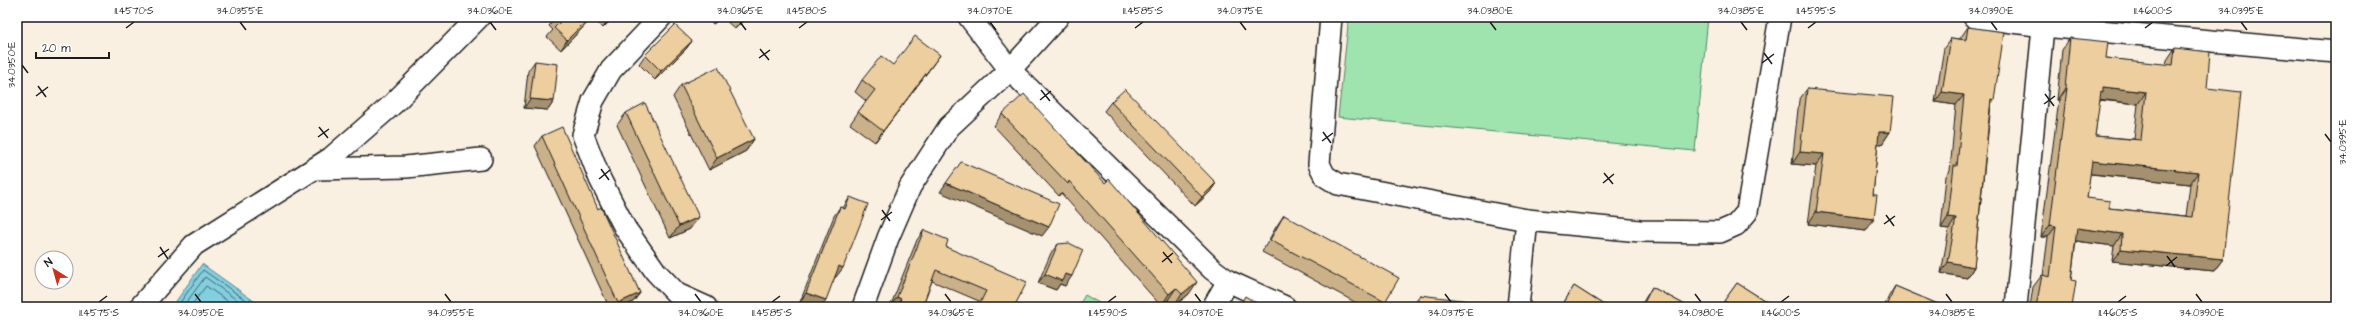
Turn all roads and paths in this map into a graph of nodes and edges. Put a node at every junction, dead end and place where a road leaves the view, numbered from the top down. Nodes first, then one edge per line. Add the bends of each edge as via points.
1 (479, 17) edge
2 (660, 17) edge
3 (969, 17) edge
4 (1058, 17) edge
5 (1331, 17) edge
6 (1780, 17) edge
7 (1974, 17) edge
8 (2044, 22) edge
9 (2336, 52) edge
10 (1010, 70) junction
11 (481, 159) dead end
12 (316, 169) junction
13 (1527, 220) junction
14 (1228, 281) junction
15 (140, 307) edge
16 (706, 307) edge
17 (863, 307) edge
18 (1214, 307) edge
19 (1285, 307) edge
20 (1518, 307) edge
21 (2016, 307) edge

1 - 12 street via 393,104
2 - 16 street via 612,70 593,101 582,135 600,179 625,228 656,272 677,294
3 - 10 street
4 - 10 street
5 - 13 street via 1319,164 1325,176 1338,184
6 - 13 street via 1747,212 1736,225 1720,232 1640,231
7 - 8 street
8 - 9 street
8 - 21 street
10 - 14 street via 1183,242
10 - 17 street via 949,127 910,187
11 - 12 street via 406,167
12 - 15 street via 194,245
13 - 20 street
14 - 18 street
14 - 19 street

